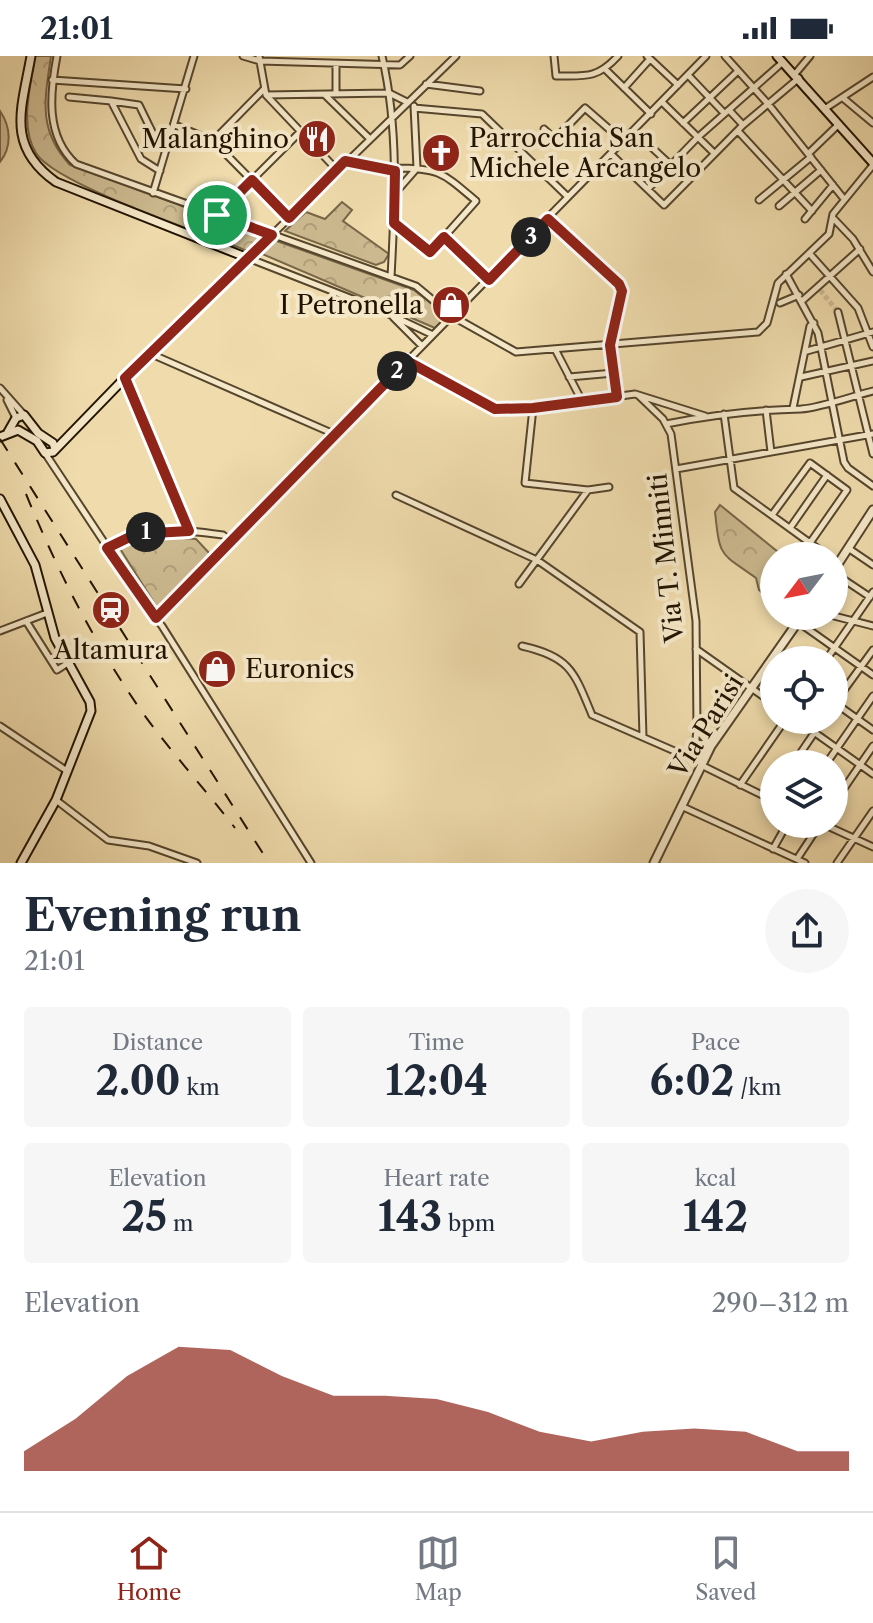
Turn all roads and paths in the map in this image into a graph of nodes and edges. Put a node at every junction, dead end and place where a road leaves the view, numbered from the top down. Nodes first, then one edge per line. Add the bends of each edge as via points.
1 (31, 56) edge
2 (57, 56) edge
3 (194, 56) edge
4 (243, 56) edge
5 (382, 56) edge
6 (410, 56) edge
7 (456, 56) edge
8 (554, 56) edge
9 (618, 56) edge
10 (706, 56) edge
11 (725, 56) edge
12 (810, 56) edge
13 (259, 58) edge
14 (649, 58) edge
15 (780, 59) edge
16 (336, 64) junction
17 (384, 65) junction
18 (605, 69) junction
19 (738, 71) junction
20 (688, 75) junction
21 (797, 76) junction
22 (873, 77) edge
23 (52, 80) junction
24 (426, 84) junction
25 (678, 85) junction
26 (624, 88) junction
27 (186, 89) junction
28 (755, 89) junction
29 (265, 91) junction
30 (480, 91) dead end
31 (389, 93) junction
32 (336, 94) junction
33 (325, 95) junction
34 (69, 97) dead end
35 (708, 97) junction
36 (843, 98) dead end
37 (408, 100) junction
38 (111, 101) junction
39 (662, 102) junction
40 (769, 105) junction
41 (414, 108) junction
42 (826, 108) junction
43 (726, 112) junction
44 (651, 114) junction
45 (392, 116) junction
46 (683, 123) junction
47 (873, 123) edge
48 (839, 124) junction
49 (175, 125) junction
50 (740, 128) junction
51 (544, 129) dead end
52 (634, 131) junction
53 (300, 132) junction
54 (369, 138) junction
55 (697, 138) junction
56 (213, 141) junction
57 (624, 142) junction
58 (167, 149) junction
59 (714, 153) junction
60 (611, 154) junction
61 (810, 155) junction
62 (345, 161) junction
63 (873, 164) edge
64 (671, 165) junction
65 (417, 168) junction
66 (337, 170) junction
67 (395, 170) junction
68 (821, 170) junction
69 (160, 171) junction
70 (783, 179) junction
71 (252, 180) junction
72 (688, 181) junction
73 (833, 185) junction
74 (648, 189) junction
75 (153, 193) junction
76 (395, 193) junction
77 (795, 193) junction
78 (568, 197) junction
79 (844, 199) junction
80 (759, 200) dead end
81 (779, 206) dead end
82 (812, 211) junction
83 (217, 215) junction
84 (832, 217) junction
85 (289, 218) junction
86 (548, 219) junction
87 (805, 219) dead end
88 (394, 223) junction
89 (272, 235) junction
90 (444, 237) junction
91 (860, 249) junction
92 (809, 253) junction
93 (248, 258) junction
94 (873, 272) edge
95 (786, 274) junction
96 (830, 276) junction
97 (391, 277) junction
98 (489, 280) junction
99 (801, 298) junction
100 (780, 303) dead end
101 (838, 312) tunnel mouth
102 (389, 314) junction
103 (452, 316) junction
104 (814, 323) junction
105 (870, 333) edge
106 (433, 335) junction
107 (844, 341) junction
108 (610, 345) junction
109 (422, 346) junction
110 (821, 347) junction
111 (873, 347) edge
112 (555, 349) junction
113 (807, 351) junction
114 (149, 353) junction
115 (407, 361) junction
116 (873, 361) edge
117 (850, 367) junction
118 (826, 372) junction
119 (614, 373) junction
120 (569, 377) junction
121 (801, 377) junction
122 (125, 378) junction
123 (0, 388) edge
124 (873, 391) edge
125 (638, 395) junction
126 (857, 395) junction
127 (617, 397) junction
128 (832, 401) junction
129 (583, 403) junction
130 (533, 408) junction
131 (793, 408) junction
132 (766, 410) junction
133 (724, 414) junction
134 (705, 416) junction
135 (19, 423) junction
136 (666, 424) junction
137 (334, 434) junction
138 (870, 435) edge
139 (0, 437) edge
140 (840, 440) junction
141 (49, 447) junction
142 (771, 452) junction
143 (873, 454) edge
144 (731, 460) junction
145 (676, 469) junction
146 (827, 475) junction
147 (873, 486) edge
148 (609, 487) dead end
149 (588, 490) junction
150 (396, 495) dead end
151 (0, 499) edge
152 (873, 510) edge
153 (772, 515) junction
154 (864, 523) junction
155 (790, 528) junction
156 (873, 529) edge
157 (189, 531) junction
158 (231, 541) junction
159 (809, 542) edge
160 (811, 542) edge
161 (107, 548) junction
162 (848, 548) joint
163 (537, 560) junction
164 (873, 565) edge
165 (848, 576) edge
166 (519, 584) dead end
167 (871, 595) edge
168 (47, 613) junction
169 (156, 618) junction
170 (848, 620) edge
171 (26, 621) junction
172 (853, 621) junction
173 (873, 626) edge
174 (813, 630) edge
175 (0, 631) edge
176 (522, 646) dead end
177 (833, 646) edge
178 (836, 646) edge
179 (696, 649) junction
180 (873, 650) edge
181 (848, 658) edge
182 (68, 663) junction
183 (861, 667) junction
184 (873, 675) edge
185 (760, 677) edge
186 (848, 684) edge
187 (751, 688) junction
188 (760, 694) edge
189 (873, 696) edge
190 (848, 712) edge
191 (858, 719) junction
192 (0, 726) edge
193 (697, 730) junction
194 (873, 730) edge
195 (775, 734) edge
196 (816, 734) edge
197 (643, 737) junction
198 (711, 746) junction
199 (873, 746) edge
200 (837, 748) junction
201 (702, 763) junction
202 (860, 765) junction
203 (67, 771) junction
204 (873, 774) edge
205 (848, 783) edge
206 (740, 785) junction
207 (760, 795) edge
208 (56, 800) junction
209 (681, 806) junction
210 (873, 811) edge
211 (848, 835) edge
212 (779, 838) edge
213 (812, 838) edge
214 (855, 838) junction
215 (873, 847) edge
216 (773, 849) junction
217 (797, 859) junction
218 (21, 863) edge
219 (197, 863) edge
220 (311, 863) edge
221 (654, 863) edge
222 (805, 863) edge
223 (837, 863) edge

1 - 93 main road via 20,129 38,167 56,182
2 - 23 street
3 - 27 street
4 - 13 street
5 - 17 street
6 - 17 street via 400,65
7 - 24 street
8 - 18 street via 556,76 593,76
9 - 18 street
10 - 20 street
11 - 19 street
12 - 21 street
13 - 16 street
13 - 29 street
14 - 25 street
14 - 26 street
15 - 21 main road
15 - 28 street
16 - 17 street
16 - 32 street
17 - 31 street
18 - 26 street
19 - 28 street
19 - 35 street
20 - 25 street
20 - 35 street
21 - 40 street
21 - 42 main road
22 - 42 street
23 - 27 street
23 - 75 street via 53,123 71,160
24 - 30 street
24 - 37 street
25 - 39 street
26 - 44 street
27 - 49 street
28 - 40 street
28 - 43 street
29 - 33 street
29 - 53 street
29 - 56 street
31 - 32 street
31 - 37 street
31 - 45 street
32 - 33 street
33 - 54 street
34 - 38 street
35 - 43 street
35 - 46 street
36 - 47 street
37 - 41 street
37 - 45 street
38 - 58 street via 139,105 156,140
38 - 69 street via 141,159
39 - 44 street
39 - 46 street
40 - 50 street
40 - 61 street
41 - 65 street
41 - 78 street via 482,114
42 - 48 main road
43 - 50 street
43 - 55 street
44 - 52 street
45 - 54 street
45 - 67 street
46 - 55 street
48 - 61 street
48 - 63 main road
49 - 56 street
49 - 58 street
50 - 59 street
50 - 70 street
51 - 57 street via 555,139 585,108
52 - 57 street
52 - 64 street
53 - 66 street
53 - 71 street
54 - 62 street
55 - 59 street
55 - 64 street
56 - 71 street
57 - 60 street
58 - 69 street
59 - 72 street
60 - 74 street
60 - 78 street
61 - 68 street
61 - 70 street
62 - 66 street
62 - 67 street
63 - 79 street
64 - 72 street
64 - 74 street
65 - 67 street
65 - 76 street
65 - 90 street via 445,174 476,201
66 - 85 street
67 - 76 street
68 - 73 street
68 - 77 street
69 - 75 street
70 - 77 street
70 - 80 street
71 - 83 street
71 - 85 street
72 - 74 street via 664,205
73 - 79 street
73 - 82 street
75 - 83 street
76 - 88 street
77 - 81 street
77 - 82 street
78 - 86 street
79 - 84 street
82 - 87 street
83 - 89 street
84 - 91 street
84 - 92 street via 830,232
85 - 89 street
86 - 98 street
86 - 108 street via 619,284
88 - 90 street via 430,252
88 - 97 street
89 - 93 street
89 - 97 street
90 - 98 street
91 - 94 street
91 - 96 street
92 - 95 street
92 - 96 street
93 - 102 street
93 - 114 main road
95 - 99 street
95 - 108 street via 778,283 767,323 758,332
96 - 99 street
96 - 105 street via 858,308
97 - 103 street via 416,286
98 - 103 street
99 - 100 street
99 - 104 street
101 - 107 street
102 - 106 street
102 - 109 street
103 - 106 street
103 - 112 street via 516,352
104 - 110 street
104 - 113 street
105 - 107 street
105 - 111 street
106 - 109 street
107 - 110 street
107 - 117 street
108 - 112 street
108 - 119 street
109 - 115 street
110 - 113 street
110 - 118 street
112 - 120 street
113 - 121 street
114 - 122 main road
114 - 137 street
115 - 130 street via 490,408
115 - 137 street
116 - 117 street
117 - 118 street
117 - 126 street
118 - 121 street
118 - 128 street
119 - 120 street
119 - 127 street
120 - 129 street
121 - 131 street
122 - 141 main road
122 - 157 street
123 - 135 street
124 - 126 street
125 - 127 street
125 - 134 street
125 - 136 street
126 - 128 street
126 - 138 street
127 - 129 street
128 - 131 street
128 - 140 street
129 - 130 street
130 - 149 street via 525,483
131 - 132 street
132 - 133 street
132 - 142 street
133 - 134 street
133 - 144 street
134 - 136 street
135 - 139 main road
135 - 141 main road
135 - 141 main road via 28,429 30,422
136 - 145 street, Via T. Minniti
137 - 158 street
138 - 140 street
138 - 143 street
140 - 142 street
140 - 147 street via 846,466
141 - 161 street
142 - 144 street
144 - 145 street
144 - 153 street via 734,488
145 - 179 street, Via T. Minniti
146 - 153 street via 810,463
146 - 155 street
146 - 160 street via 847,490
148 - 149 street
149 - 163 street
150 - 163 street
151 - 168 main road via 35,565
152 - 154 main road
153 - 155 street
154 - 156 street
154 - 162 main road
155 - 159 street
157 - 158 street
157 - 161 street via 136,534
158 - 169 street
161 - 169 street
162 - 164 street
163 - 166 street
163 - 197 street via 640,632
165 - 167 street
167 - 172 street
168 - 171 street
168 - 182 main road
169 - 220 street
170 - 172 street
171 - 175 street
171 - 182 street via 57,670
172 - 173 street
172 - 178 street
174 - 177 street
176 - 197 street via 559,657 592,715
179 - 187 street
179 - 193 street, Via T. Minniti
180 - 183 street
181 - 183 street
182 - 203 main road via 91,711
183 - 184 street
183 - 186 street
185 - 187 main road, Via Parisi
187 - 188 street
187 - 198 main road, Via Parisi
189 - 191 street
190 - 191 street
191 - 194 street
191 - 200 street
192 - 203 street
193 - 198 street
193 - 201 street, Via T. Minniti via 695,747
195 - 206 street
196 - 200 street
197 - 201 street
198 - 201 main road, Via Parisi
199 - 202 street
200 - 202 street
201 - 206 street
201 - 209 main road, Via Parisi
202 - 204 street
202 - 205 street
203 - 208 main road
206 - 207 street
208 - 218 main road
208 - 219 street via 108,840 149,846
209 - 216 street
209 - 221 main road, Via Parisi
210 - 214 street
211 - 214 street
212 - 216 street
213 - 217 street
214 - 215 street
214 - 223 street
216 - 217 street
217 - 222 street

